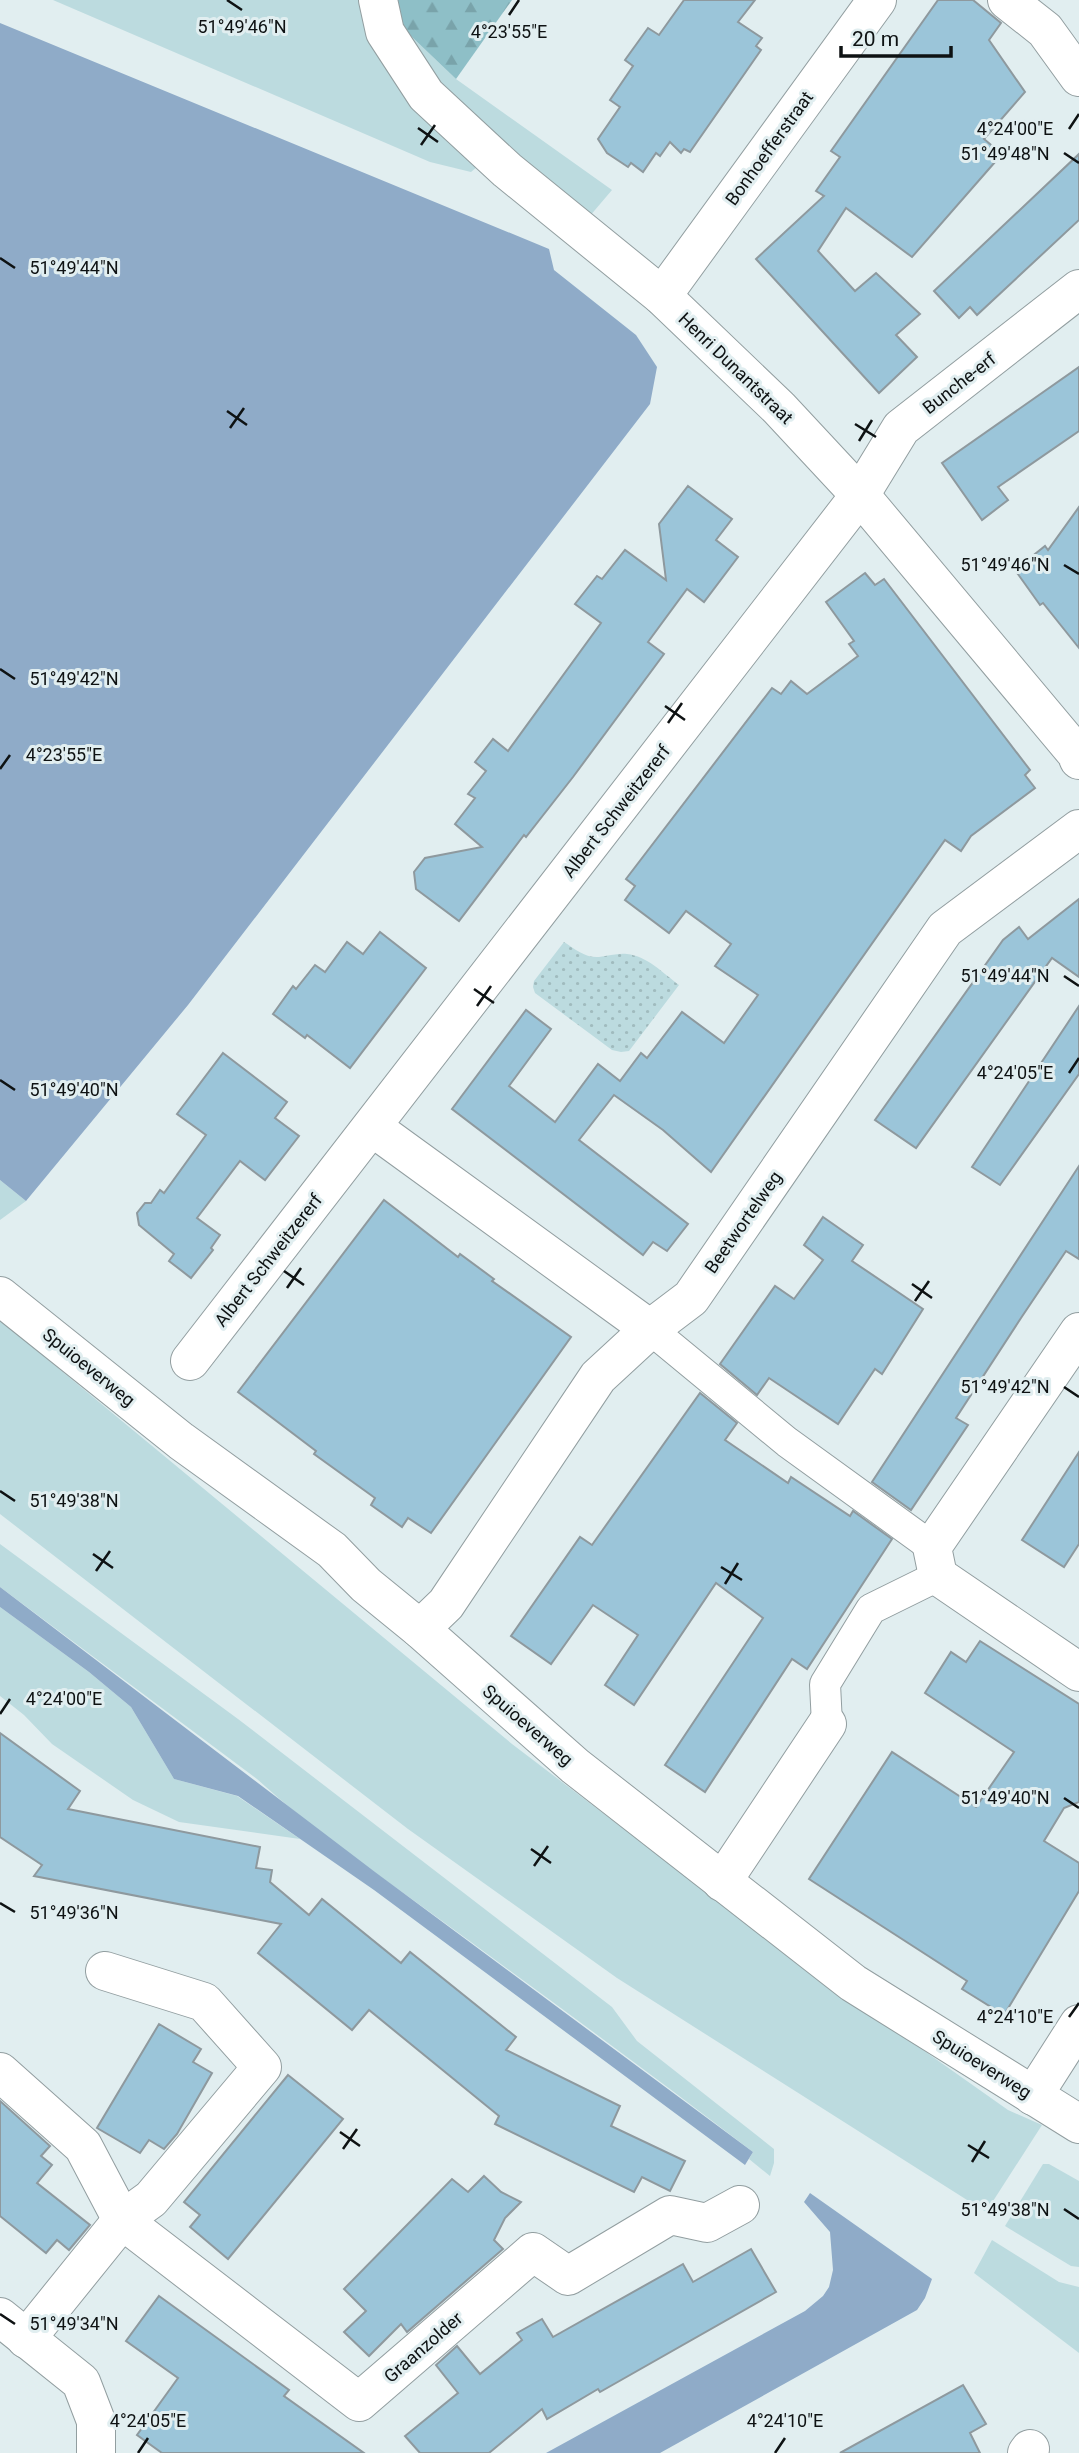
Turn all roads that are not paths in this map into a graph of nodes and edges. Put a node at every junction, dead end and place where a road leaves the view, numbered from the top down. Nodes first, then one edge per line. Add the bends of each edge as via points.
1 (378, 0) edge
2 (877, 0) edge
3 (1007, 0) edge
4 (1079, 77) edge
5 (1079, 289) edge
6 (662, 296) junction
7 (860, 495) junction
8 (1078, 754) edge
9 (1079, 829) edge
10 (372, 1127) junction
11 (0, 1296) edge
12 (650, 1329) junction
13 (1079, 1332) edge
14 (190, 1361) dead end
15 (935, 1562) junction
16 (420, 1629) junction
17 (1079, 1672) edge
18 (827, 1724) joint
19 (722, 1882) junction
20 (104, 1971) dead end
21 (1079, 2024) edge
22 (0, 2072) edge
23 (1032, 2096) junction
24 (1079, 2124) edge
25 (740, 2204) dead end
26 (122, 2220) junction
27 (13, 2328) edge
28 (96, 2453) edge

1 - 6 street, Henri Dunantstraat via 385,32 426,96 507,170
2 - 6 street, Bonhoefferstraat
3 - 4 street via 1045,30
5 - 7 street, Bunche-erf via 901,428
6 - 7 street, Henri Dunantstraat via 779,408
7 - 8 street, Henri Dunantstraat
7 - 10 street, Albert Schweitzererf
9 - 12 street, Beetwortelweg via 945,929 691,1298
10 - 12 street
10 - 14 street, Albert Schweitzererf
11 - 16 street, Spuioeverweg via 181,1441 332,1550
12 - 15 street
12 - 16 street, Beetwortelweg via 598,1377 446,1604
13 - 15 street
15 - 17 street
15 - 18 street via 871,1609 825,1684
16 - 19 street, Spuioeverweg via 575,1766
18 - 19 street
19 - 23 street, Spuioeverweg via 853,1983
20 - 26 street via 204,2002 262,2067 151,2199
21 - 23 street
22 - 26 street, Graanzolder via 83,2146
23 - 24 street, Spuioeverweg
25 - 26 street, Graanzolder via 707,2223 670,2215 568,2276 533,2252 359,2402
26 - 27 street
27 - 28 street via 80,2382 96,2421

